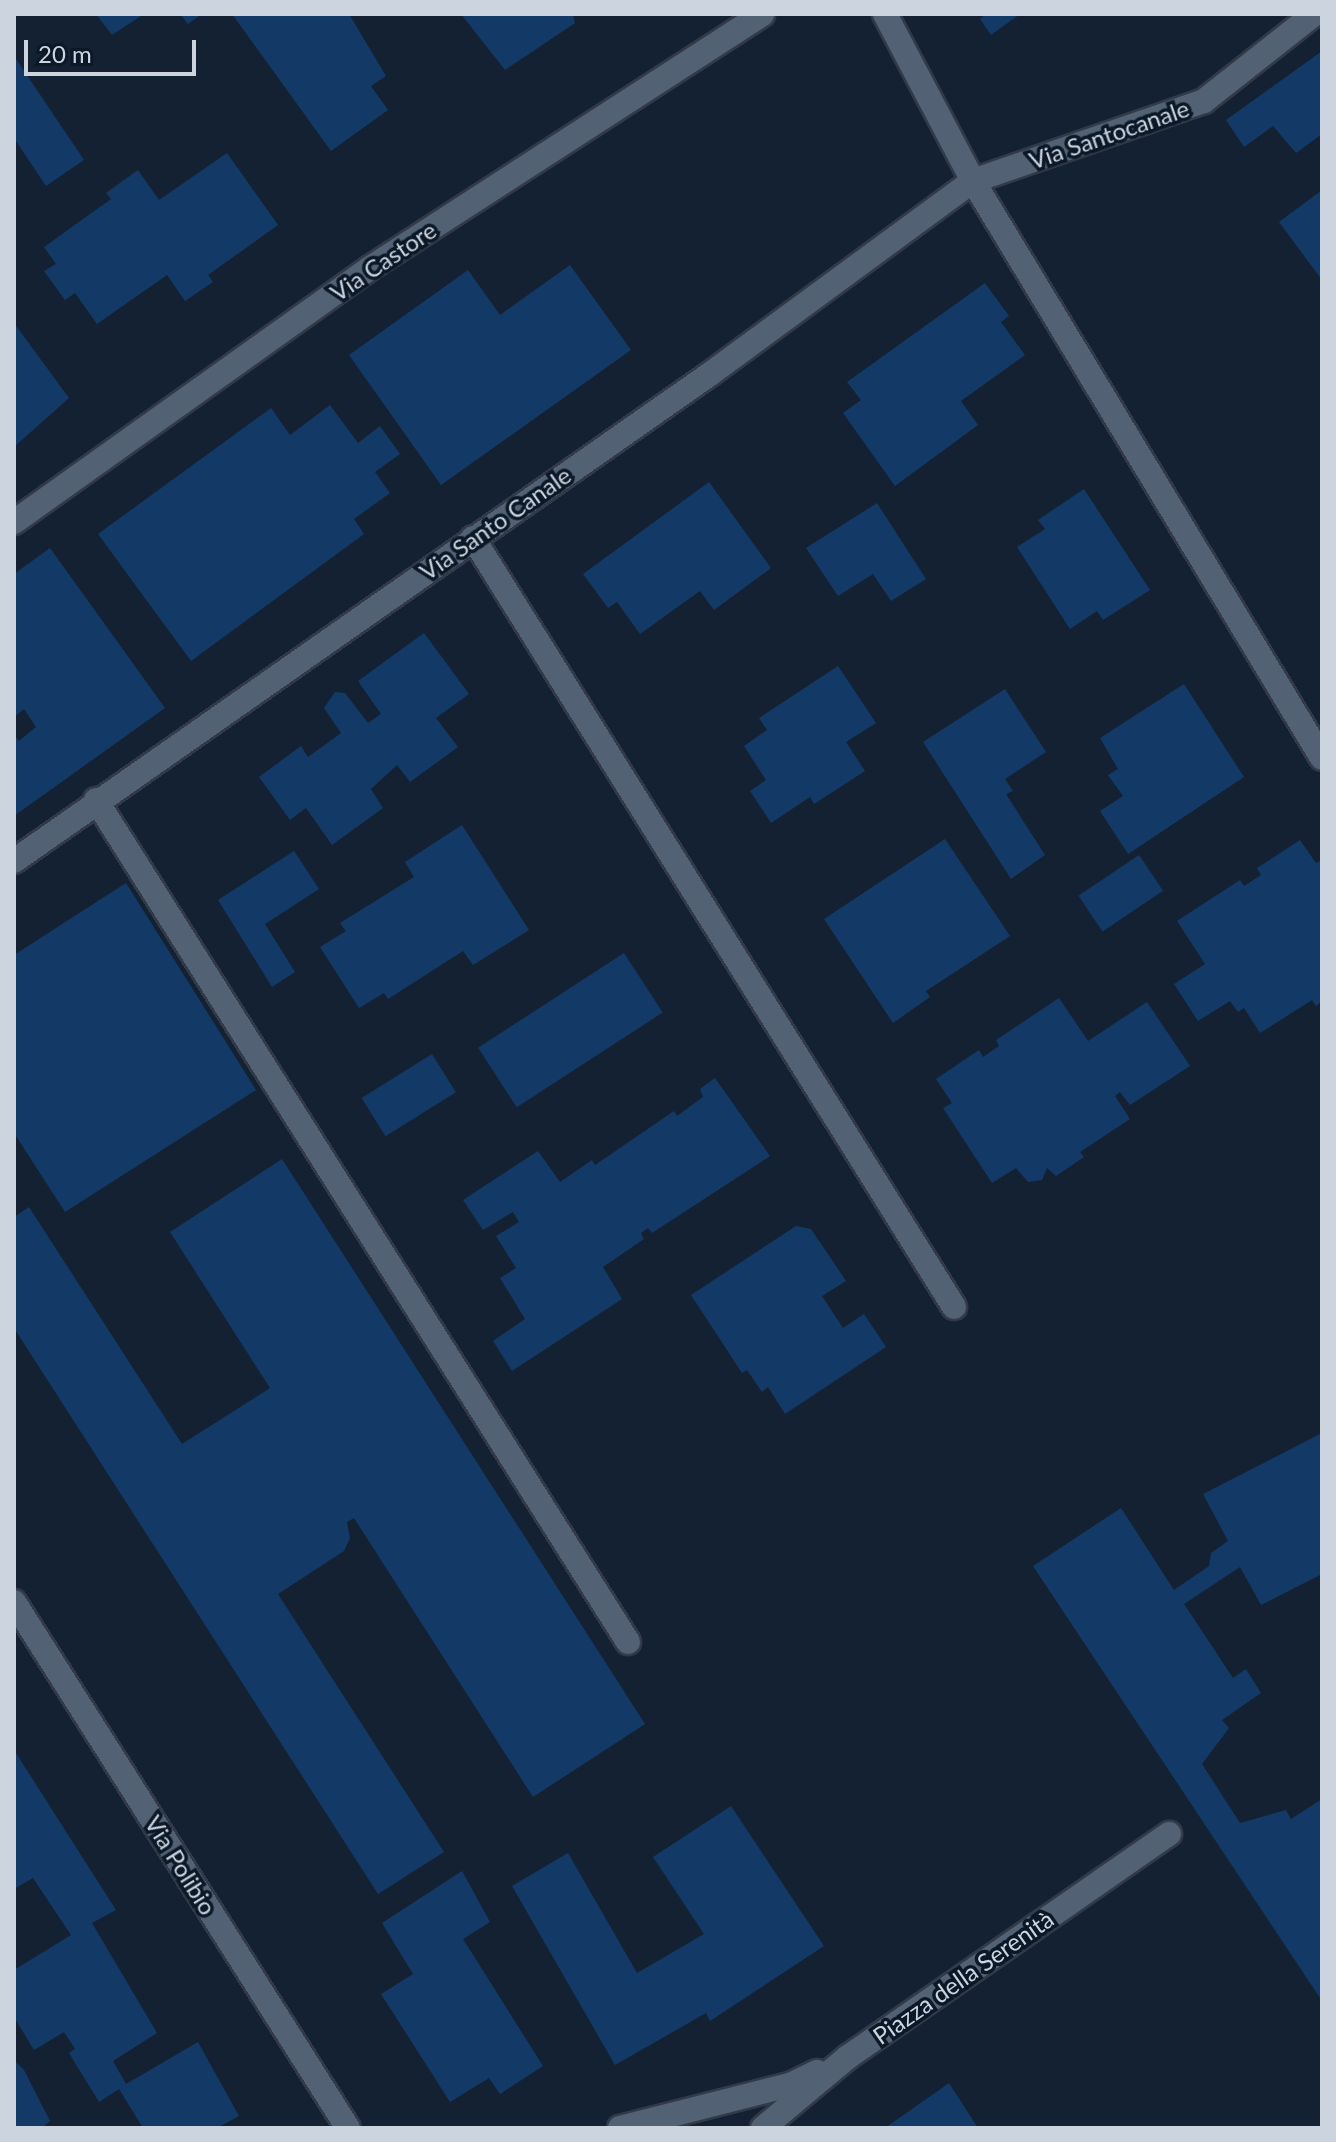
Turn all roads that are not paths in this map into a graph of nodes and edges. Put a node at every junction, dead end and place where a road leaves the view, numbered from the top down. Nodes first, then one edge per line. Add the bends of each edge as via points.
1 (762, 14) edge
2 (885, 14) edge
3 (1314, 14) edge
4 (973, 181) junction
5 (14, 522) edge
6 (473, 538) junction
7 (1322, 758) edge
8 (96, 800) junction
9 (14, 861) edge
10 (954, 1307) dead end
11 (14, 1602) edge
12 (628, 1642) dead end
13 (1169, 1834) dead end
14 (848, 2057) junction
15 (348, 2128) edge
16 (620, 2128) edge
17 (763, 2128) edge

1 - 5 street, Via Castore via 370,268
2 - 4 street
3 - 4 street, Via Santocanale via 1204,101
4 - 6 street, Via Santo Canale
4 - 7 street
6 - 8 street, Via Santo Canale
6 - 10 street
8 - 9 street, Via Santo Canale
8 - 12 street
11 - 15 street, Via Polibio
13 - 14 street, Piazza della Serenità
14 - 16 street via 792,2084
14 - 17 street, Piazza della Serenità

